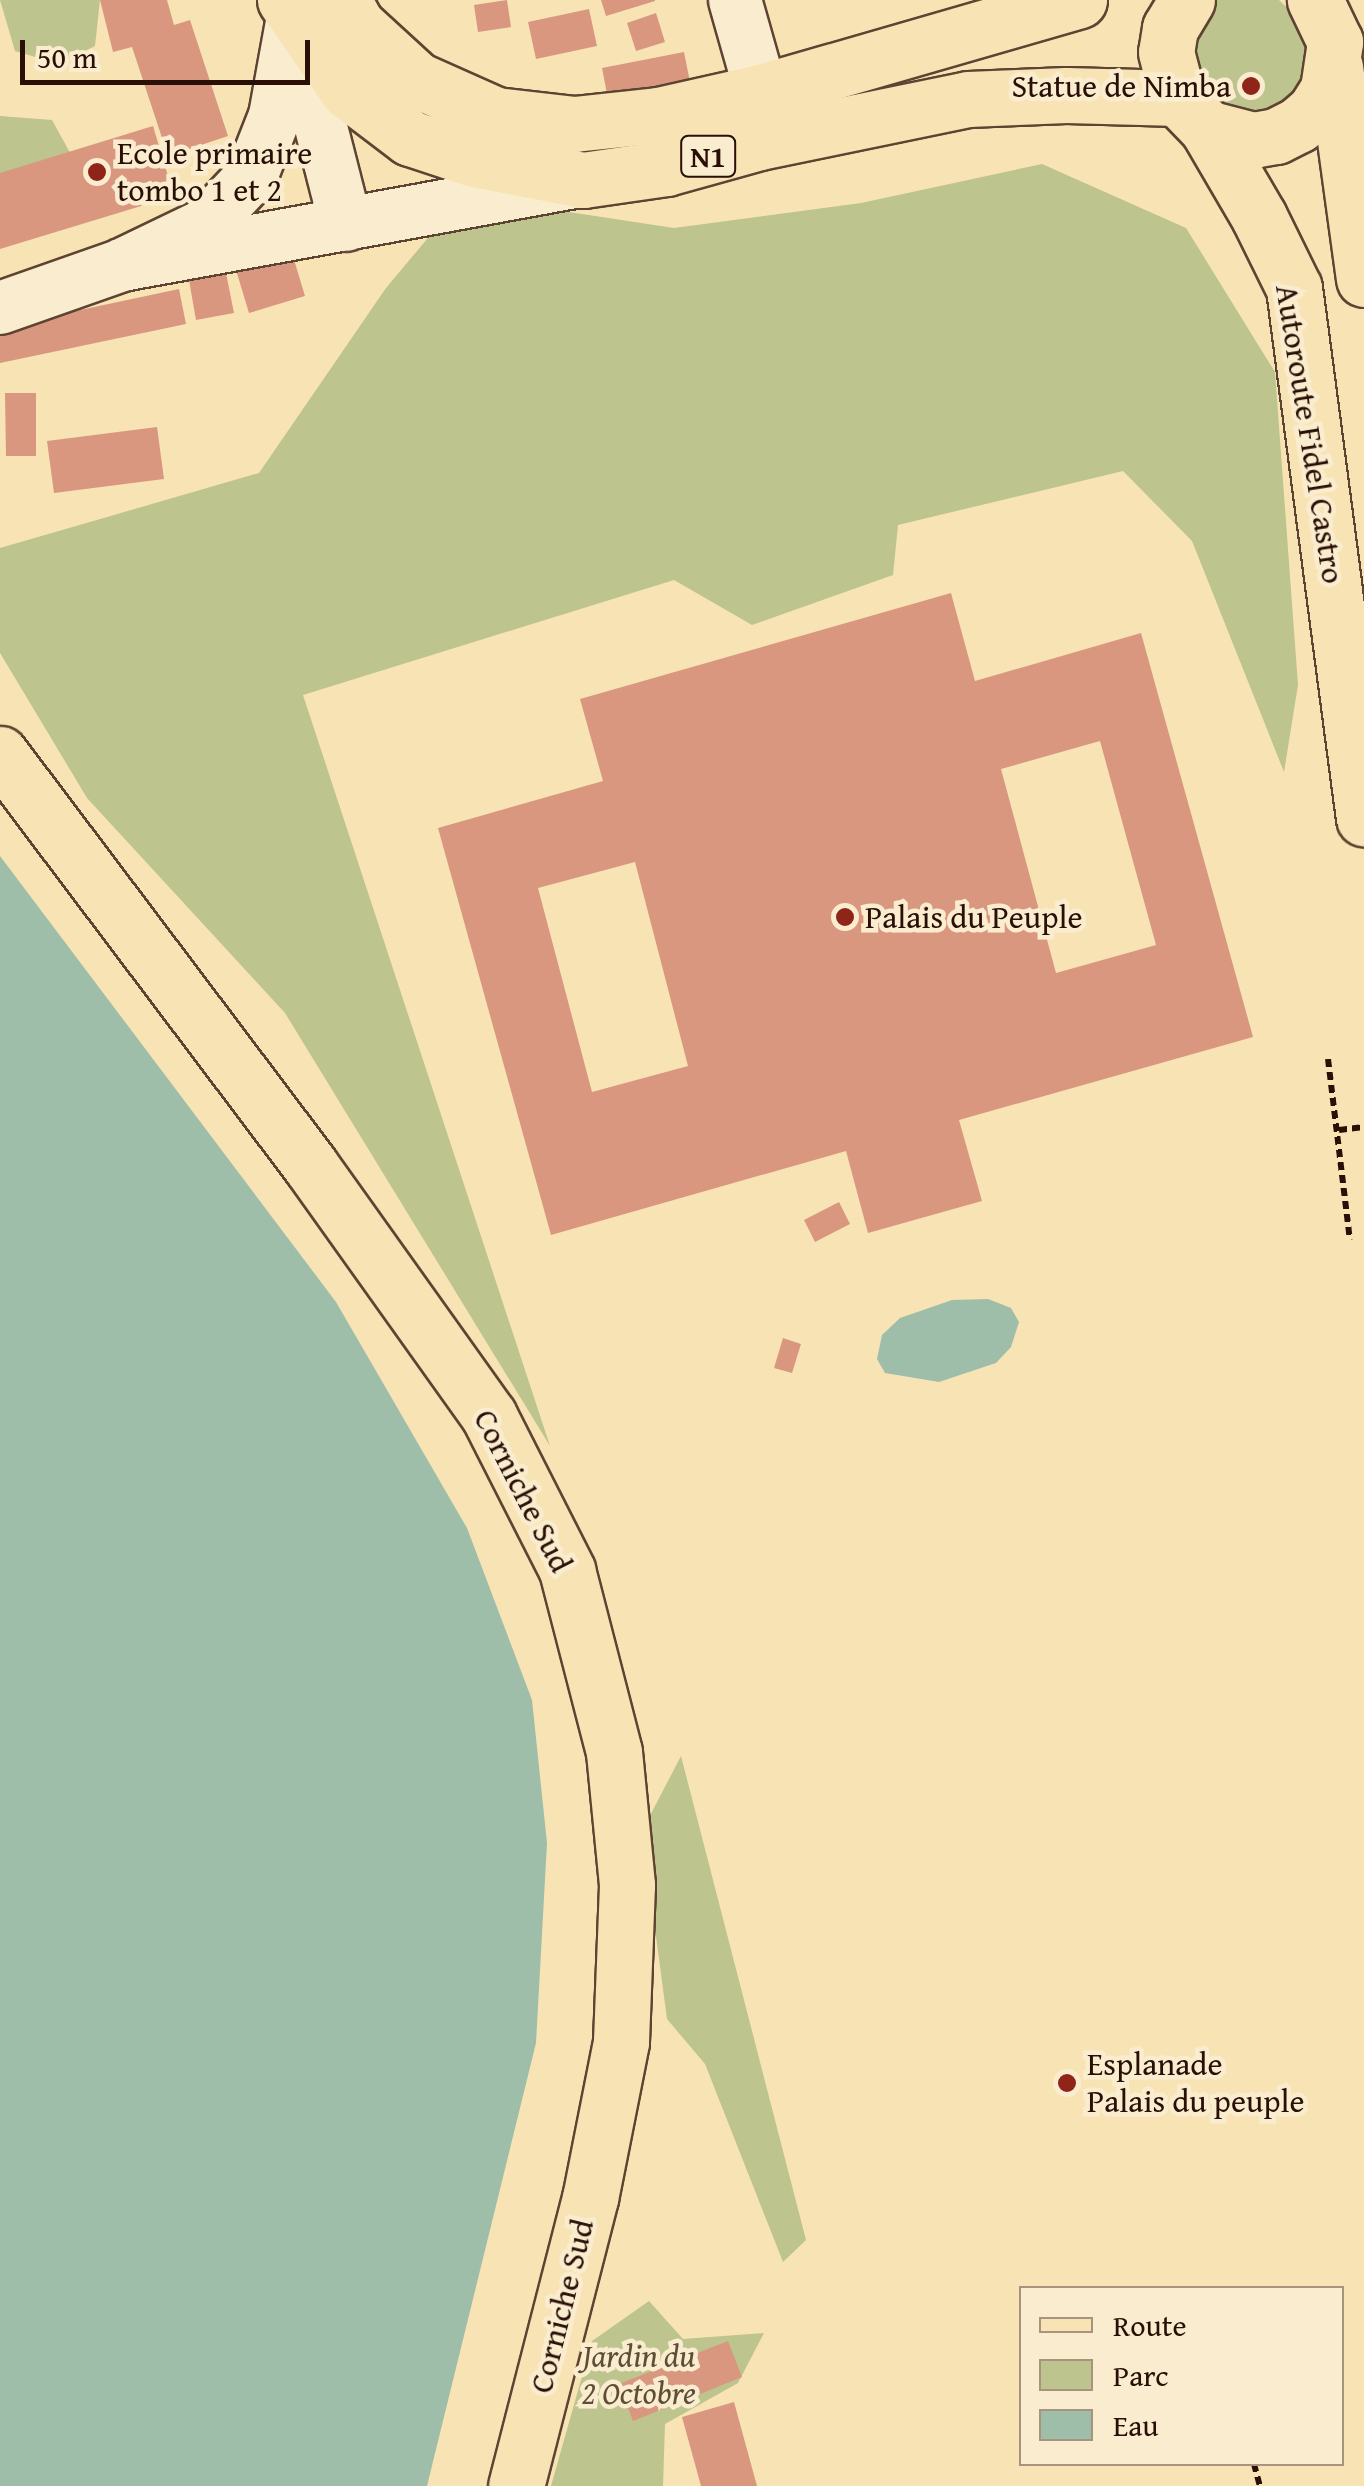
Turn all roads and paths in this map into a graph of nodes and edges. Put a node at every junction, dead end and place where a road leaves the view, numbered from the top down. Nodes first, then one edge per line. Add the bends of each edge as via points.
1 (735, 0) edge
2 (1079, 0) edge
3 (1187, 0) edge
4 (1315, 0) edge
5 (307, 6) edge
6 (1334, 66) junction
7 (761, 92) junction
8 (1192, 113) junction
9 (584, 180) junction
10 (346, 225) junction
11 (122, 265) junction
12 (1364, 279) edge
13 (0, 308) edge
14 (0, 754) edge
15 (1364, 818) edge
16 (1328, 1059) dead end
17 (1364, 1127) edge
18 (1339, 1130) junction
19 (1350, 1240) dead end
20 (516, 2486) edge

1 - 7 street
2 - 7 main road, N1
3 - 8 main road, Autoroute Fidel Castro via 1170,28 1166,52
4 - 6 main road via 1335,42
5 - 7 main road, N1 via 357,25 417,80 496,115 574,124
5 - 9 main road, N1 via 347,90 410,138 474,160
5 - 10 street
5 - 11 street via 251,177 208,224
6 - 8 main road, N1 via 1316,110 1276,136 1253,140
6 - 12 main road
8 - 9 main road, N1 via 1066,95 968,100
8 - 15 main road, Autoroute Fidel Castro via 1260,217 1294,288
9 - 10 street
10 - 11 street
11 - 13 street
14 - 20 main road, Corniche Sud via 310,1165 489,1416 567,1570 614,1752 627,1885 621,2042 590,2198
16 - 18 path
17 - 18 path
18 - 19 path

